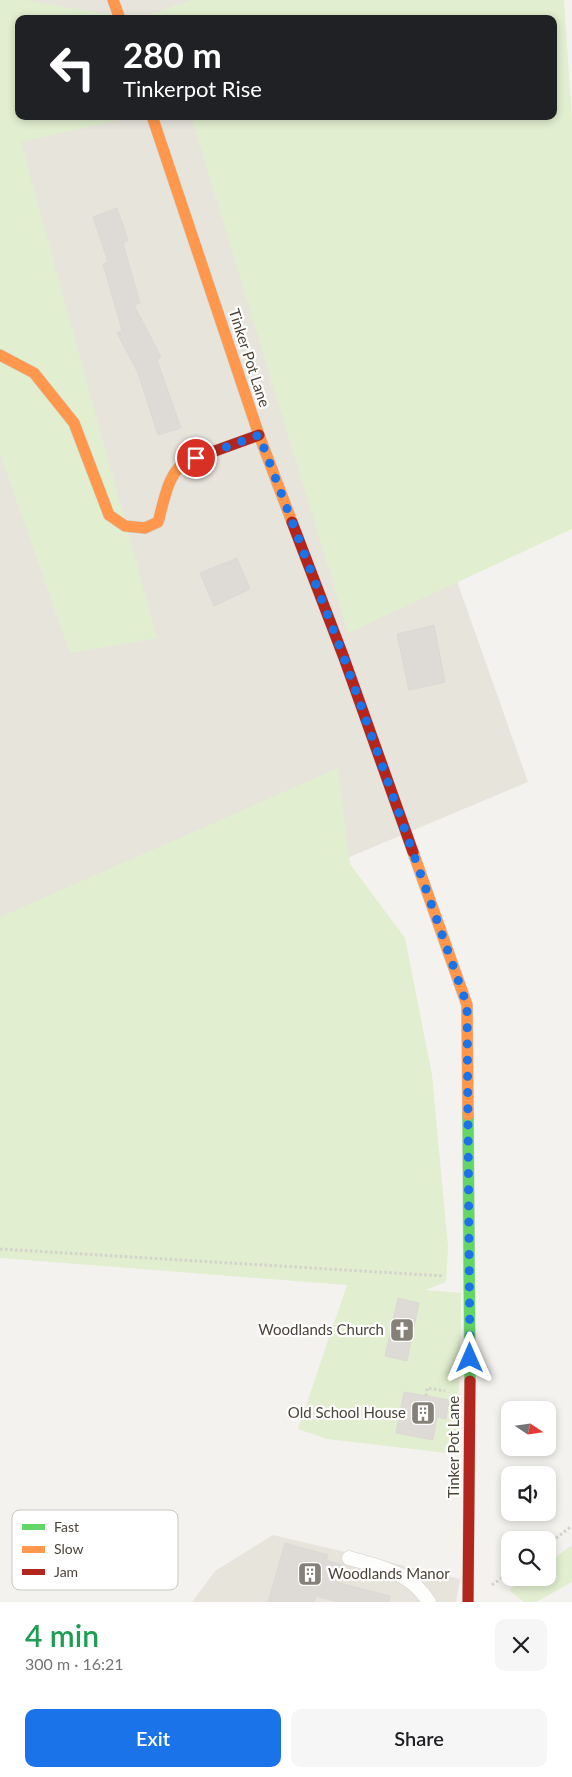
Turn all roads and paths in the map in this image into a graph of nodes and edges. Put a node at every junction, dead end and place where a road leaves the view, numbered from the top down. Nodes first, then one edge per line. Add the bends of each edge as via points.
1 (113, 0) edge
2 (119, 15) edge
3 (153, 120) edge
4 (0, 355) edge
5 (259, 435) junction
6 (0, 1249) edge
7 (446, 1276) dead end
8 (572, 1526) edge
9 (556, 1538) edge
10 (349, 1558) dead end
11 (429, 1602) edge
12 (468, 1602) edge

1 - 2 street
3 - 5 street, Tinker Pot Lane
4 - 5 street via 34,373 74,423 109,515 125,526 145,528 158,522 171,478 184,462
5 - 12 street, Tinker Pot Lane via 344,658 467,1005
6 - 7 path
8 - 9 path
10 - 11 lane via 397,1572 414,1582

